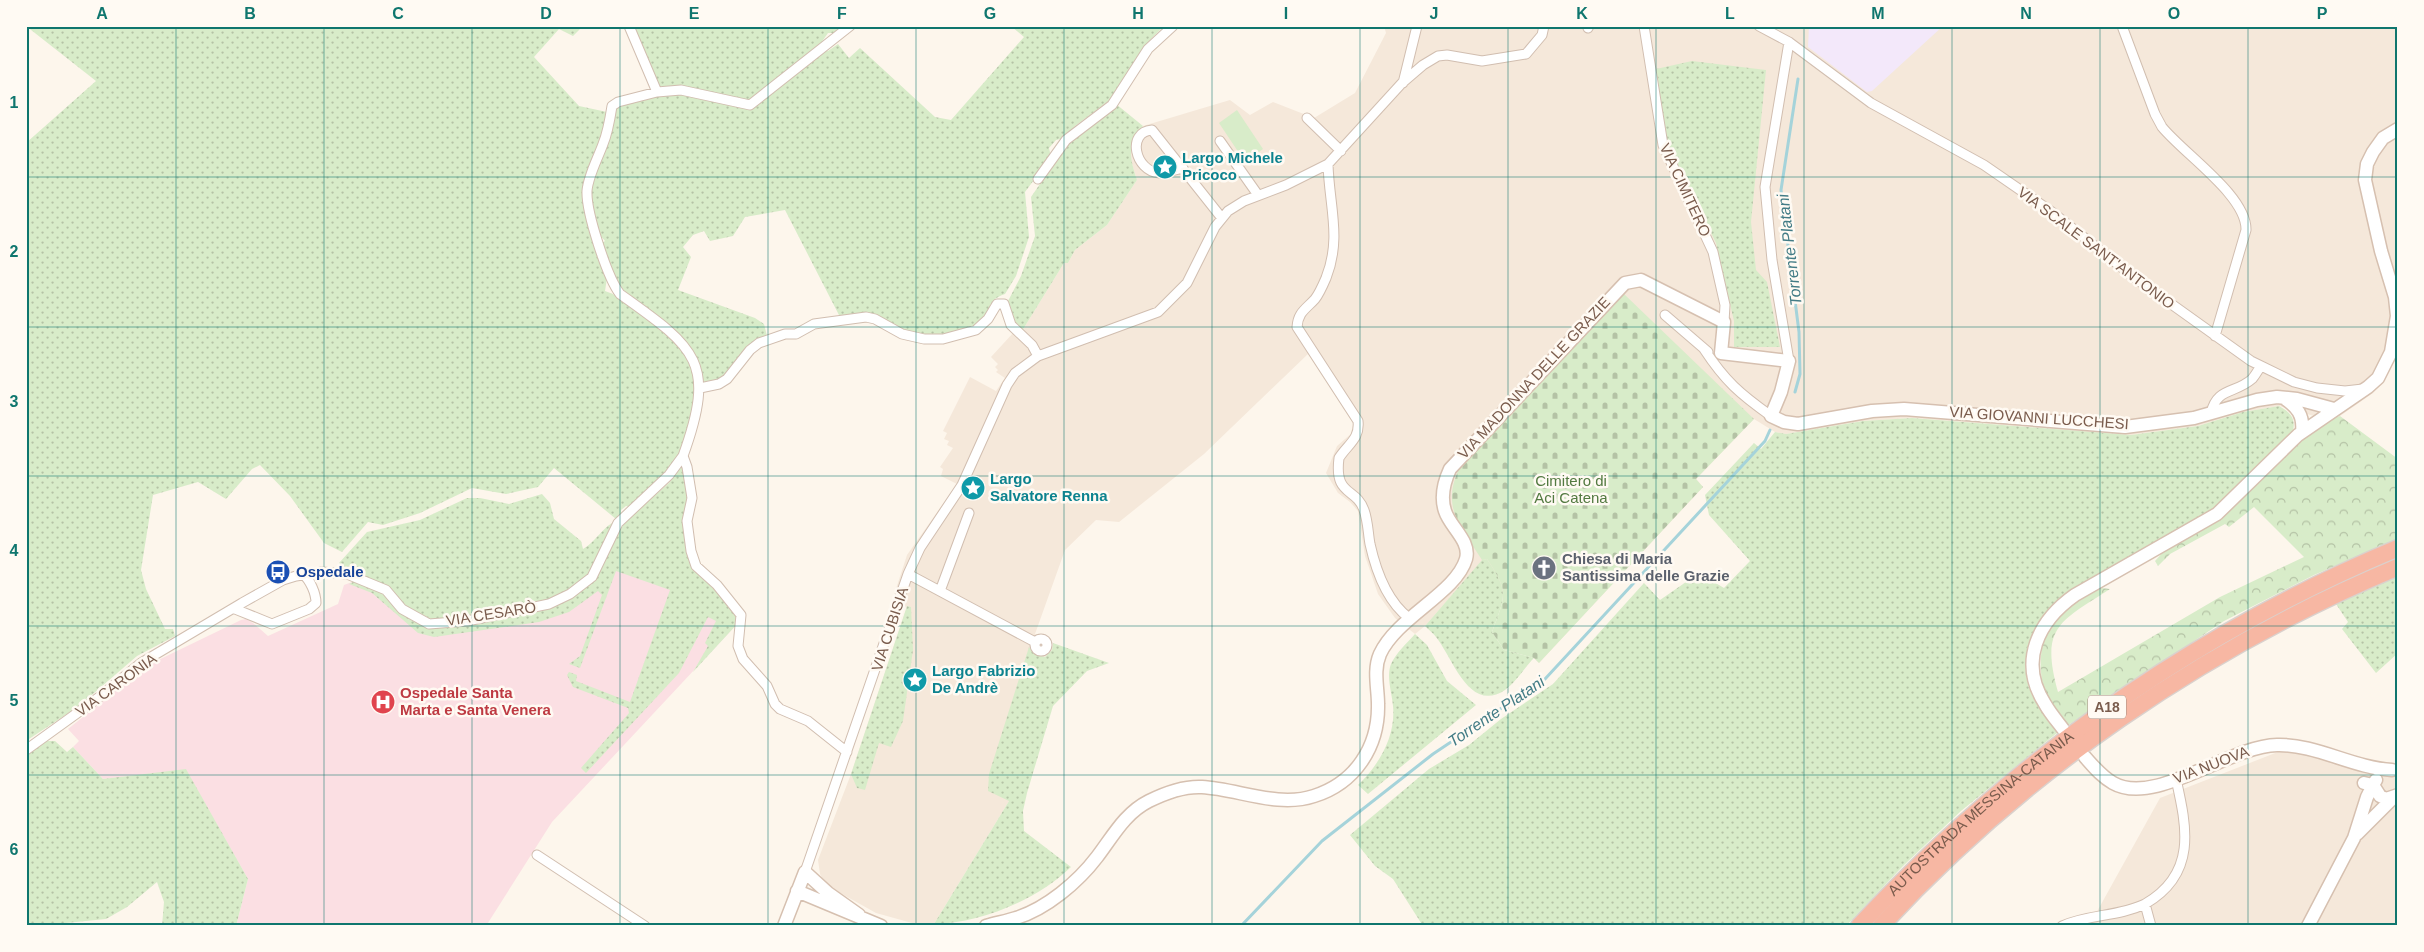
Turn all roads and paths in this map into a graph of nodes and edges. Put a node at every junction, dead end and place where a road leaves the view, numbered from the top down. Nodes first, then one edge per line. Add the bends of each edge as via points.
1 (629, 26) edge
2 (850, 26) edge
3 (1173, 26) edge
4 (1417, 26) edge
5 (1544, 26) edge
6 (1638, 26) edge
7 (1759, 26) edge
8 (2122, 26) edge
9 (1645, 30) edge
10 (1789, 42) junction
11 (1402, 83) junction
12 (657, 92) junction
13 (1307, 118) dead end
14 (2398, 129) edge
15 (1220, 141) dead end
16 (1342, 151) junction
17 (1328, 164) junction
18 (1182, 168) junction
19 (1038, 179) dead end
20 (1258, 195) junction
21 (1221, 217) junction
22 (1665, 315) dead end
23 (1724, 322) junction
24 (2215, 336) junction
25 (1704, 349) junction
26 (1721, 353) junction
27 (1038, 356) junction
28 (1789, 362) junction
29 (2261, 366) junction
30 (700, 388) junction
31 (2350, 394) junction
32 (2284, 398) junction
33 (2334, 409) junction
34 (2211, 413) junction
35 (1772, 416) junction
36 (2302, 432) junction
37 (683, 456) junction
38 (969, 513) dead end
39 (2398, 548) edge
40 (2398, 567) edge
41 (303, 574) junction
42 (908, 574) junction
43 (940, 591) junction
44 (234, 609) junction
45 (1409, 618) junction
46 (1035, 642) dead end
47 (2063, 729) dead end
48 (26, 750) edge
49 (847, 752) junction
50 (2086, 757) dead end
51 (2347, 762) junction
52 (2395, 769) edge
53 (2176, 779) junction
54 (2369, 784) junction
55 (2395, 796) edge
56 (2354, 838) junction
57 (537, 856) dead end
58 (805, 872) junction
59 (797, 891) junction
60 (2144, 904) junction
61 (859, 915) junction
62 (645, 926) edge
63 (784, 926) edge
64 (881, 926) edge
65 (986, 926) edge
66 (1858, 926) edge
67 (1880, 926) edge
68 (2062, 926) edge
69 (2151, 926) edge
70 (2308, 926) edge

1 - 12 street
2 - 12 street via 750,105 680,90
3 - 19 street via 1148,49 1112,104 1066,140
4 - 11 street
5 - 11 street via 1542,35 1526,54 1482,61 1438,56
6 - 9 street
7 - 10 street, VIA SCALE SANT'ANTONIO
8 - 24 street via 2162,127 2232,196 2244,215 2246,230
9 - 23 street, VIA CIMITERO via 1663,145 1713,252 1725,305
10 - 24 street, VIA SCALE SANT'ANTONIO via 1871,103 1984,166 2052,212
10 - 28 street via 1765,187 1772,260
11 - 16 street
12 - 30 street, VIA CESARÒ via 612,106 587,190 588,204 614,285 620,294 674,334 692,358 699,374
13 - 16 street
14 - 31 street via 2378,144 2365,173 2381,251 2395,297 2397,316 2392,352 2383,370 2368,387
15 - 20 street
16 - 17 street
17 - 20 street via 1286,186
17 - 45 street via 1335,249 1326,278 1316,298 1302,310 1297,327 1358,421 1356,440 1339,458 1339,476 1342,486 1365,511 1371,547 1382,579 1398,610
18 - 18 street via 1152,130 1143,133 1135,151 1139,161 1159,173
18 - 21 street
20 - 21 street
21 - 27 street, VIA CUBISIA via 1187,283 1158,312
22 - 25 street
23 - 26 street, VIA CIMITERO
23 - 45 street, VIA MADONNA DELLE GRAZIE via 1641,280 1618,288 1450,469 1442,501 1466,548 1467,557 1458,574
24 - 29 street, VIA SCALE SANT'ANTONIO
25 - 26 street
25 - 35 street via 1719,373
26 - 28 street
27 - 30 street via 1032,345 1011,325 1004,304 997,304 976,330 943,339 902,334 866,317 814,324 796,334 785,334 759,343 727,380
27 - 42 street, VIA CUBISIA via 1015,373 1007,386 962,484 920,548
28 - 35 street
29 - 31 street, VIA SCALE SANT'ANTONIO via 2294,382
29 - 34 street via 2252,379 2219,396
30 - 37 street, VIA CESARÒ via 696,421
31 - 33 street
32 - 33 street, VIA GIOVANNI LUCCHESI
32 - 34 street, VIA GIOVANNI LUCCHESI via 2258,400
32 - 36 street via 2301,415
33 - 36 street
34 - 35 street, VIA GIOVANNI LUCCHESI via 2125,427 1904,409 1872,411 1798,424
36 - 47 street via 2217,514 2075,595 2050,616 2037,640 2033,664 2044,703
37 - 41 street, VIA CESARÒ via 669,475 618,523 592,577 570,594 549,604 467,621 429,624 402,609 386,590 347,574
37 - 49 street via 688,467 692,498 687,521 691,551 696,566 717,585 741,615 738,646 743,659 767,686 780,709 808,721
38 - 43 street
39 - 66 highway, AUTOSTRADA MESSINA-CATANIA / A18 via 2323,581 2241,623 2096,715 1962,822
40 - 67 highway, AUTOSTRADA MESSINA-CATANIA / A18 via 2330,596 2248,638 2106,728 2063,759 1981,828
41 - 44 street, VIA CESARÒ via 283,580
41 - 44 street via 308,578 316,599 309,609 272,624
42 - 43 street
42 - 49 street, VIA CUBISIA
43 - 46 street
44 - 48 street, VIA CARONIA via 141,663
45 - 65 street, VIA MADONNA DELLE GRAZIE via 1381,654 1377,666 1376,731 1366,756 1347,778 1320,794 1295,800 1200,787 1155,798 1129,815 1088,868 1070,885 1028,914
49 - 58 street, VIA CUBISIA
50 - 53 street, VIA NUOVA via 2101,775 2132,789 2145,789
51 - 52 street, VIA NUOVA via 2377,769
51 - 53 street, VIA NUOVA via 2303,748 2275,745 2247,751
51 - 54 street
52 - 54 street
53 - 60 street via 2186,822 2186,842 2180,865 2171,880
54 - 55 street via 2386,799
54 - 56 street
55 - 56 street
56 - 70 street
57 - 62 street
58 - 59 street, VIA CUBISIA
58 - 61 street
59 - 61 street
59 - 63 street, VIA CUBISIA
60 - 68 street
60 - 69 street
61 - 64 street

